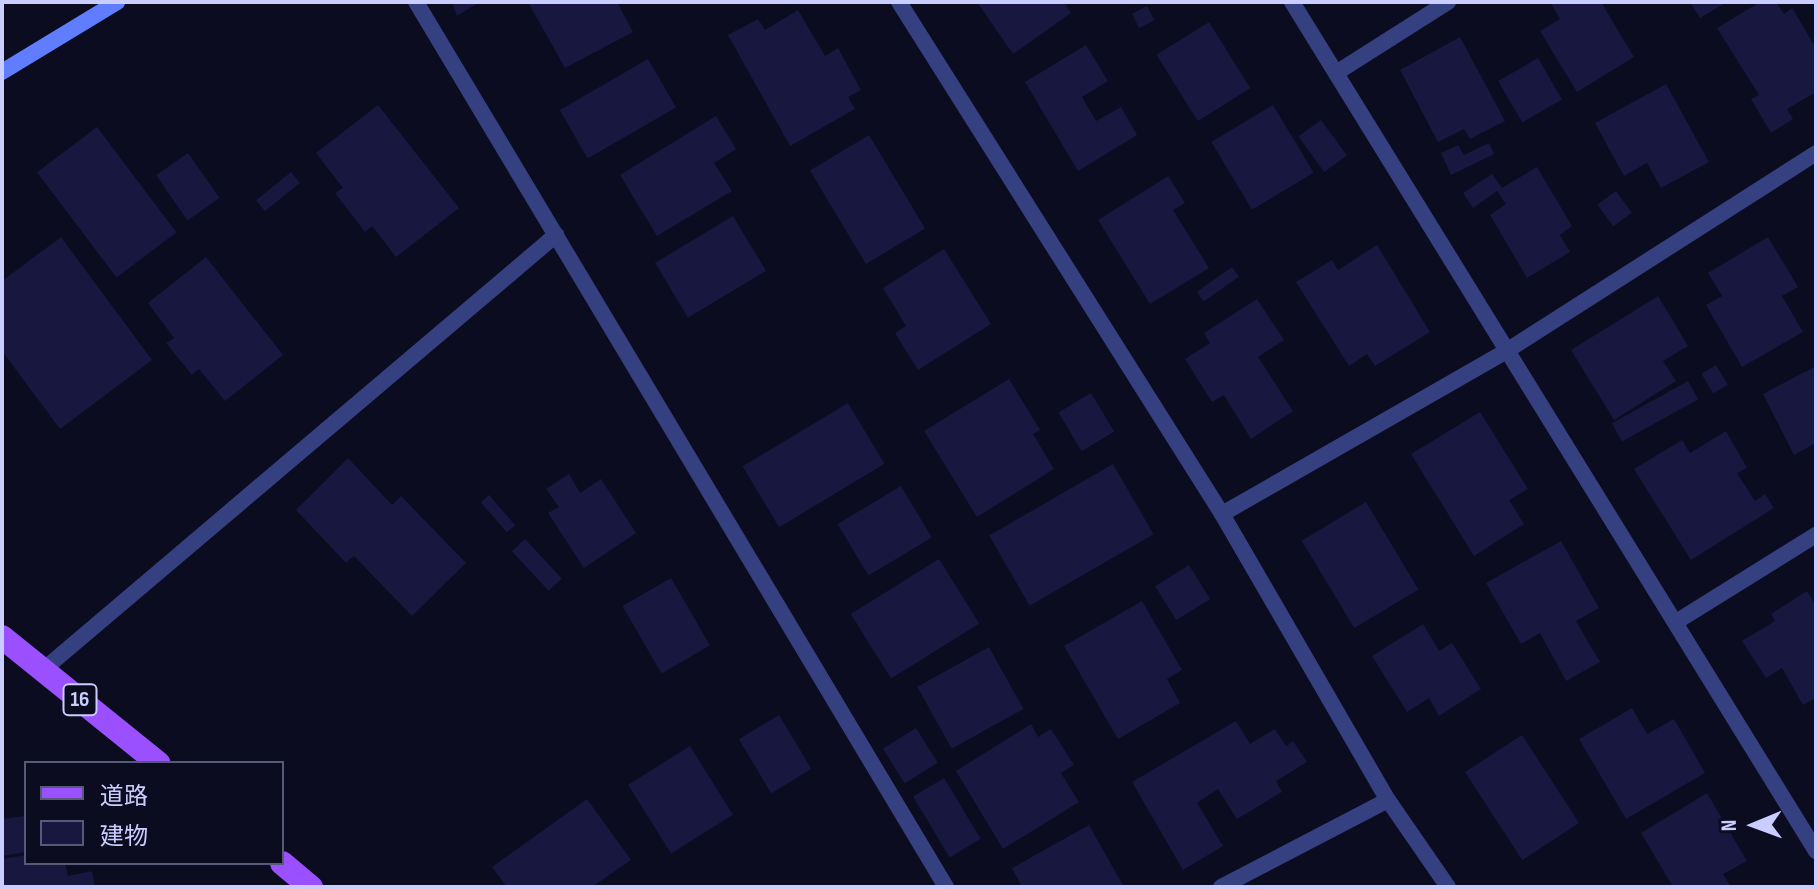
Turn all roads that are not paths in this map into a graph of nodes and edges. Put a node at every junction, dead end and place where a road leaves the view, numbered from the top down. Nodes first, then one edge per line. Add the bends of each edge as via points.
1 (117, 2) edge
2 (416, 2) edge
3 (899, 2) edge
4 (1292, 2) edge
5 (1448, 2) edge
6 (2, 72) edge
7 (1336, 73) junction
8 (1816, 153) edge
9 (556, 235) junction
10 (1505, 352) junction
11 (1222, 514) junction
12 (1816, 535) edge
13 (1676, 622) junction
14 (2, 637) edge
15 (43, 670) junction
16 (156, 761) edge
17 (1388, 800) junction
18 (1816, 851) edge
19 (284, 865) edge
20 (311, 887) edge
21 (946, 887) edge
22 (1221, 887) edge
23 (1448, 887) edge

1 - 6 street
2 - 9 street
3 - 11 street
4 - 7 street
5 - 7 street
7 - 10 street
8 - 10 street
9 - 15 street
9 - 21 street
10 - 11 street
10 - 13 street
11 - 17 street
12 - 13 street
13 - 18 street
14 - 15 main road, 16
15 - 16 main road, 16
17 - 22 street
17 - 23 street
19 - 20 main road

